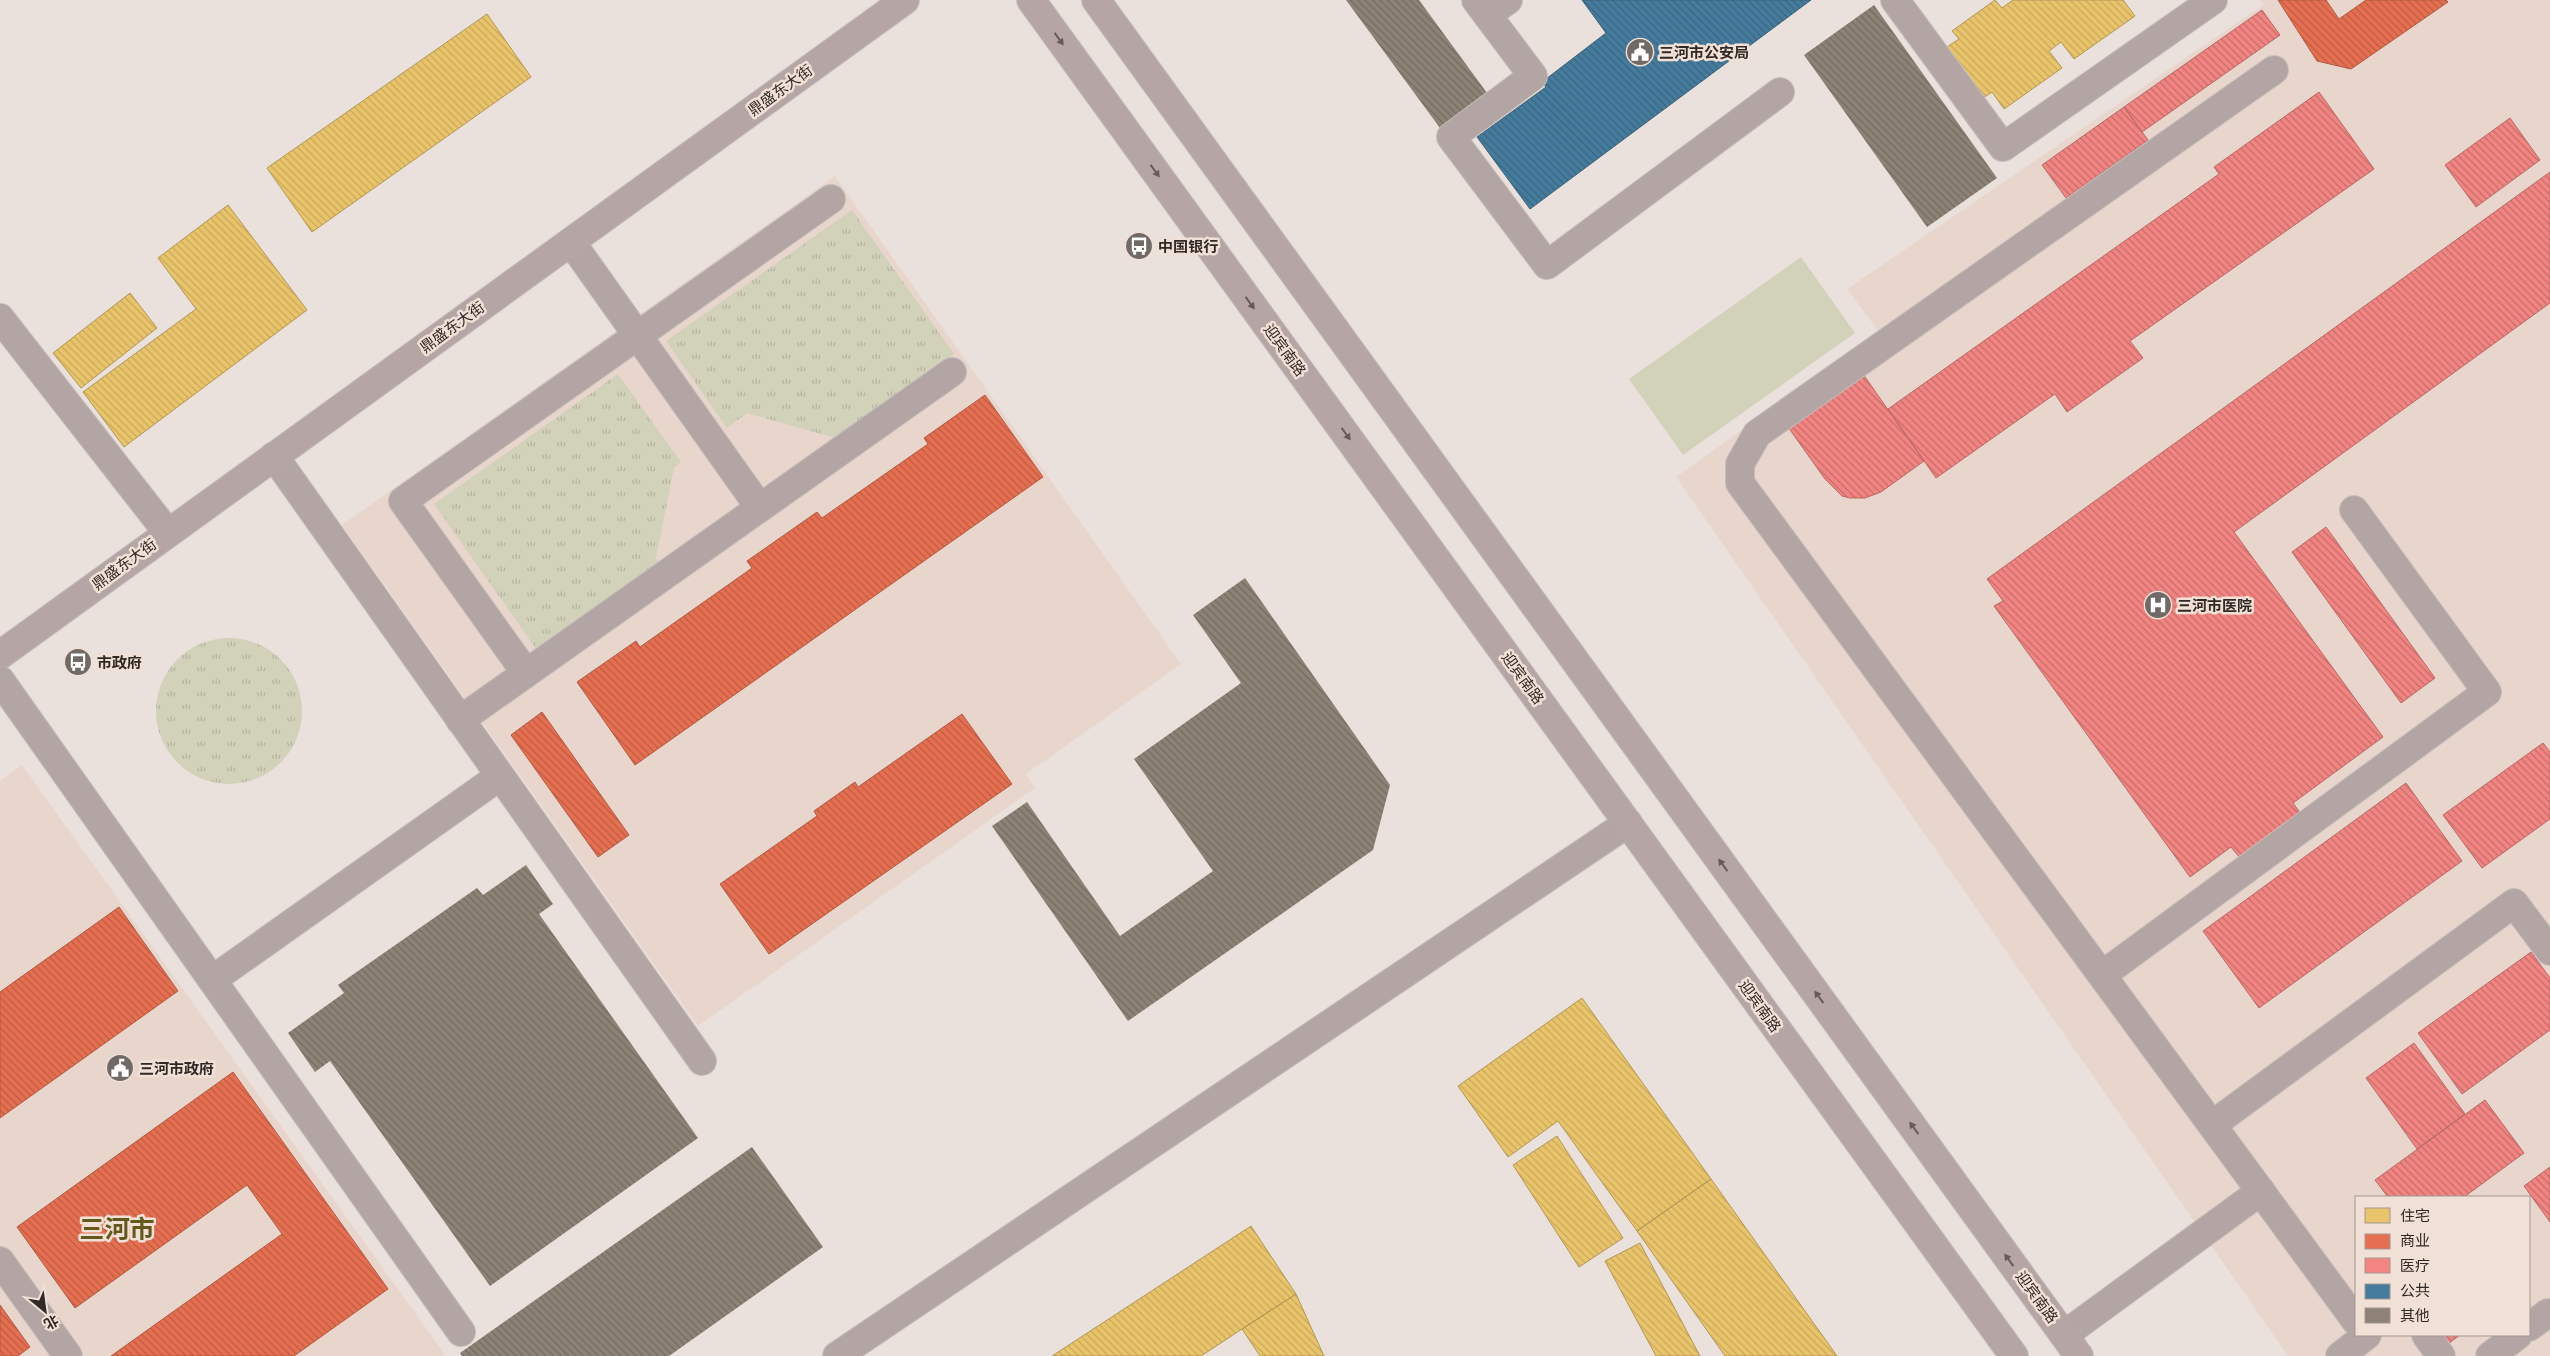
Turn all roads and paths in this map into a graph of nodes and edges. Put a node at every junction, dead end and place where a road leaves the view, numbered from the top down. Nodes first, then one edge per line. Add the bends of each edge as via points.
1 (905, 0) edge
2 (1031, 0) edge
3 (1096, 0) edge
4 (2213, 0) edge
5 (1899, 2) edge
6 (1490, 5) edge
7 (2274, 70) dead end
8 (1780, 92) dead end
9 (831, 199) dead end
10 (571, 242) junction
11 (0, 318) edge
12 (637, 336) junction
13 (952, 372) dead end
14 (274, 456) junction
15 (760, 508) junction
16 (2354, 510) dead end
17 (168, 533) junction
18 (0, 654) edge
19 (526, 673) junction
20 (0, 680) edge
21 (460, 720) junction
22 (500, 776) junction
23 (1628, 823) junction
24 (2550, 951) edge
25 (2102, 975) junction
26 (212, 980) junction
27 (702, 1061) dead end
28 (2212, 1124) junction
29 (2261, 1191) junction
30 (0, 1261) edge
31 (2550, 1315) edge
32 (2355, 1318) edge
33 (2530, 1326) edge
34 (461, 1332) dead end
35 (2361, 1336) edge
36 (2427, 1336) edge
37 (2517, 1336) edge
38 (2072, 1346) edge
39 (68, 1356) edge
40 (837, 1356) edge
41 (2014, 1356) edge
42 (2340, 1356) edge
43 (2441, 1356) edge
44 (2490, 1356) edge

1 - 10 main road, 鼎盛东大街
2 -> 23 main road, 迎宾南路
38 -> 3 main road, 迎宾南路
4 - 5 street via 2002,147
6 - 8 street via 1533,76 1451,136 1547,265
7 - 25 street via 1757,434 1740,464 1740,483
9 - 12 street
10 - 12 street
10 - 14 main road, 鼎盛东大街
11 - 17 street
12 - 15 street
12 - 19 street via 403,501
13 - 15 street
14 - 17 main road, 鼎盛东大街
14 - 21 street
15 - 19 street
16 - 25 street via 2487,692
17 - 18 main road, 鼎盛东大街
19 - 21 street
20 - 26 street
21 - 22 street
22 - 26 street
22 - 27 street
23 - 40 street
23 - 41 main road, 迎宾南路
24 - 28 street via 2514,902
25 - 28 street
26 - 34 street
28 - 29 street
29 - 32 street
29 - 38 street
30 - 39 street
31 - 33 street via 2548,1312
35 - 42 street
36 - 43 street
37 - 44 street

